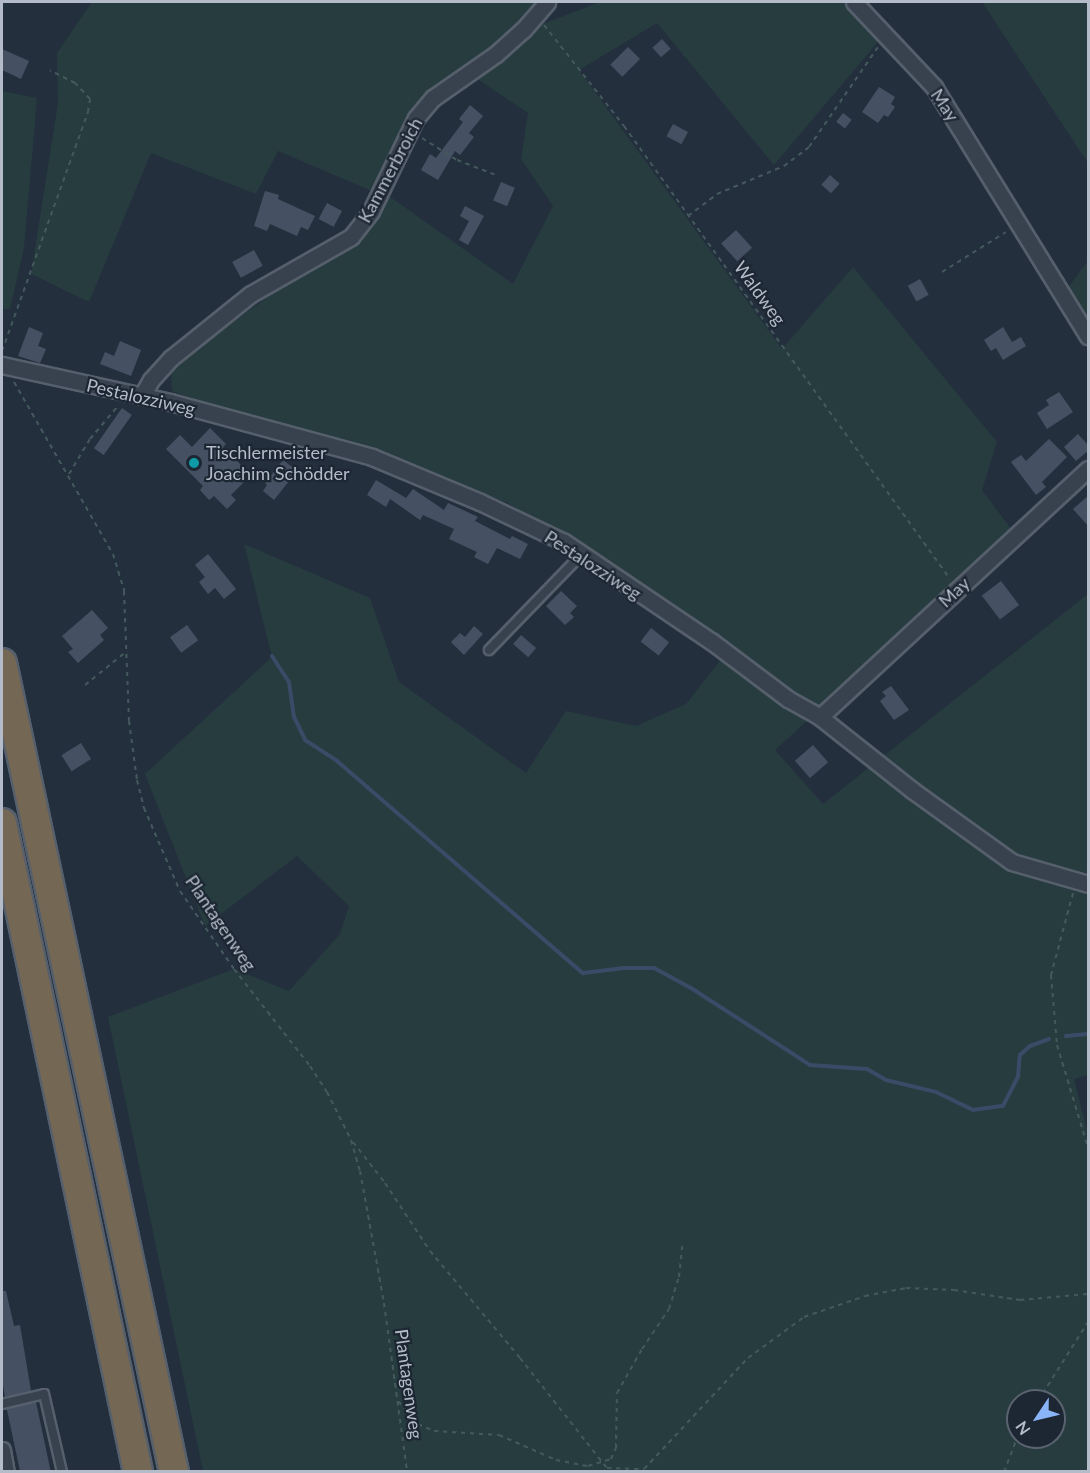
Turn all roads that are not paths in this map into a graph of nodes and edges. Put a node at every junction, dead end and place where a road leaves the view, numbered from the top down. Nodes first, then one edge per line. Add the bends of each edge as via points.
1 (547, 2) edge
2 (854, 2) edge
3 (1089, 336) edge
4 (3, 365) edge
5 (136, 394) junction
6 (1089, 469) edge
7 (581, 555) junction
8 (489, 650) dead end
9 (2, 663) edge
10 (820, 717) junction
11 (2, 823) edge
12 (1082, 883) edge
13 (2, 1404) edge
14 (2, 1450) edge
15 (4, 1470) edge
16 (62, 1472) edge
17 (138, 1472) edge
18 (174, 1472) edge

1 - 5 street, Kammerbroich via 536,18 496,54 433,98 408,130 371,211 351,237 251,294 171,358
2 - 3 street, May via 934,87
4 - 5 street, Pestalozziweg
5 - 7 street, Pestalozziweg via 372,457 480,502 564,542
6 - 10 street, May
7 - 8 lane
7 - 10 street, Pestalozziweg via 711,641 788,699
9 - 18 highway
10 - 12 street, Pestalozziweg via 1012,862
11 - 17 highway
13 - 16 lane via 44,1394
14 - 15 street

